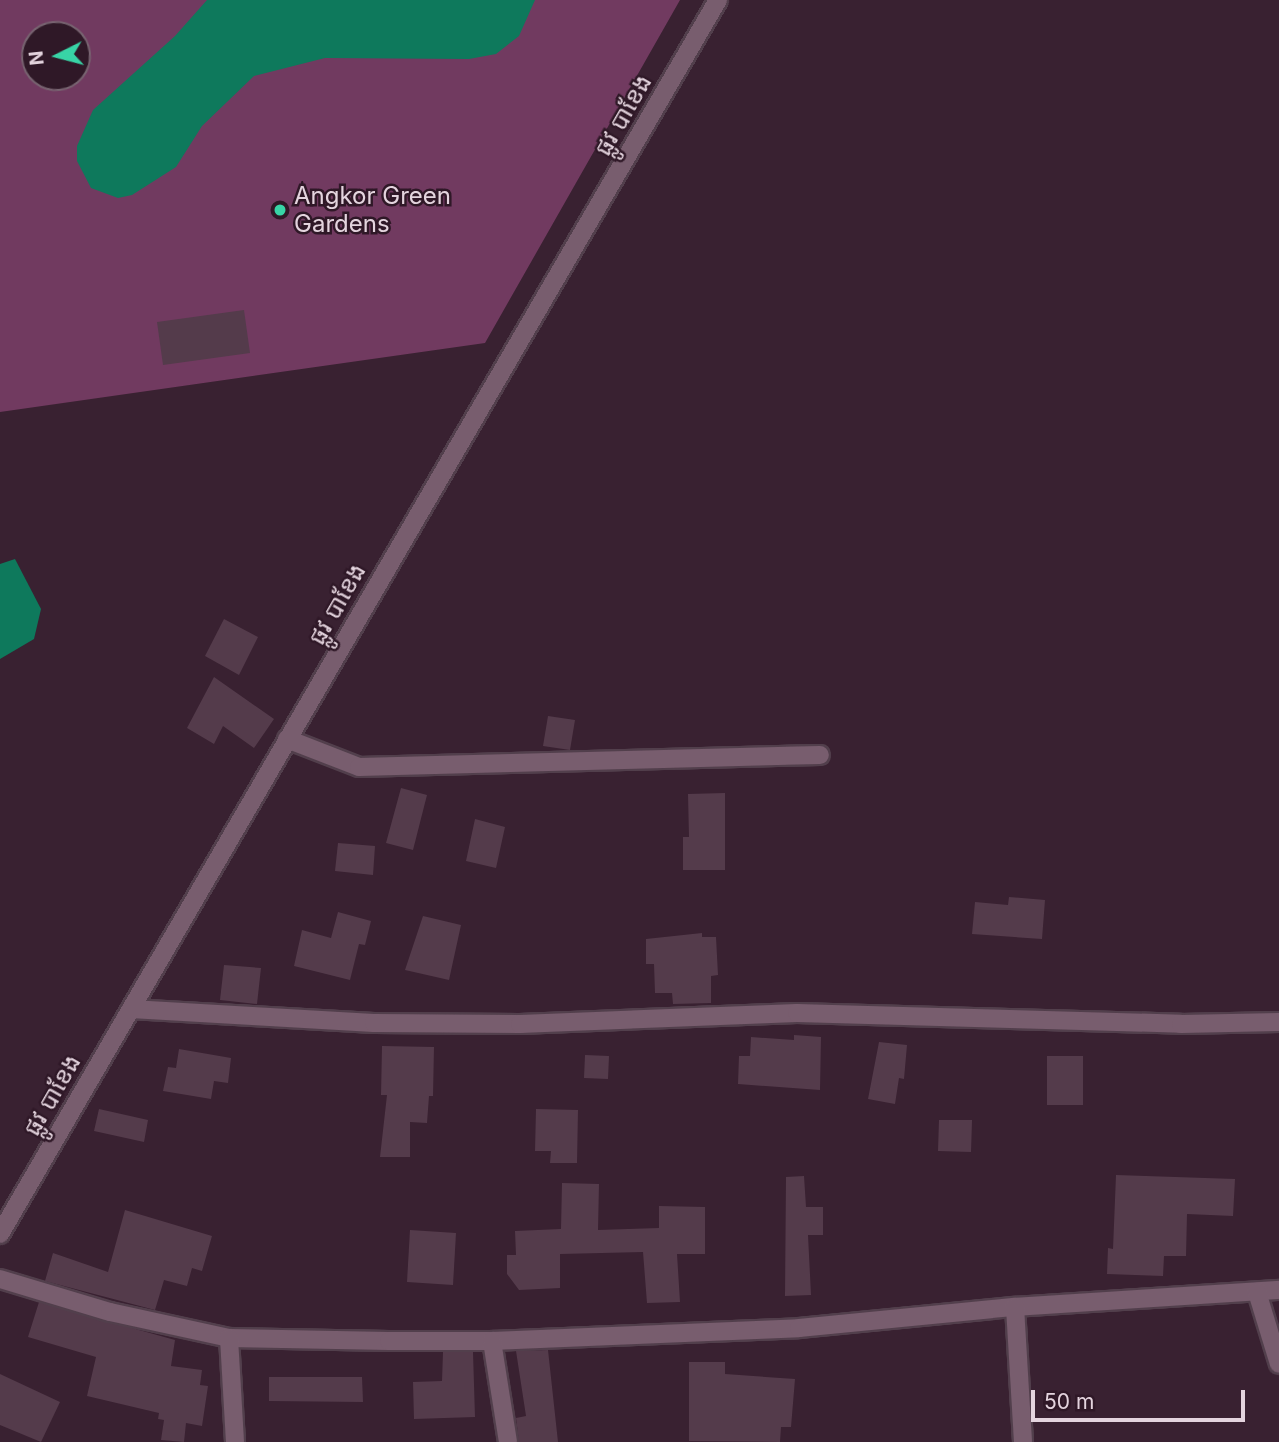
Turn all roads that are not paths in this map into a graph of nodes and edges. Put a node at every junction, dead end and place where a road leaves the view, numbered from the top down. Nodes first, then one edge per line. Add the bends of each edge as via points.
1 (718, 0) edge
2 (287, 739) junction
3 (820, 755) dead end
4 (131, 1009) junction
5 (1279, 1022) edge
6 (2, 1227) edge
7 (0, 1279) edge
8 (1279, 1290) edge
9 (1257, 1292) junction
10 (1015, 1307) junction
11 (229, 1338) junction
12 (492, 1341) junction
13 (1279, 1364) edge
14 (235, 1442) edge
15 (508, 1442) edge
16 (1023, 1442) edge

1 - 2 street, ផ្លូវ បាខែង
2 - 3 street via 359,767
2 - 4 street, ផ្លូវ បាខែង
4 - 5 street via 374,1023 520,1024 797,1013 1181,1024
4 - 6 street, ផ្លូវ បាខែង
7 - 11 street via 110,1312
8 - 9 street
9 - 10 street
9 - 13 street
10 - 12 street via 799,1328
10 - 16 street
11 - 12 street
11 - 14 street
12 - 15 street

